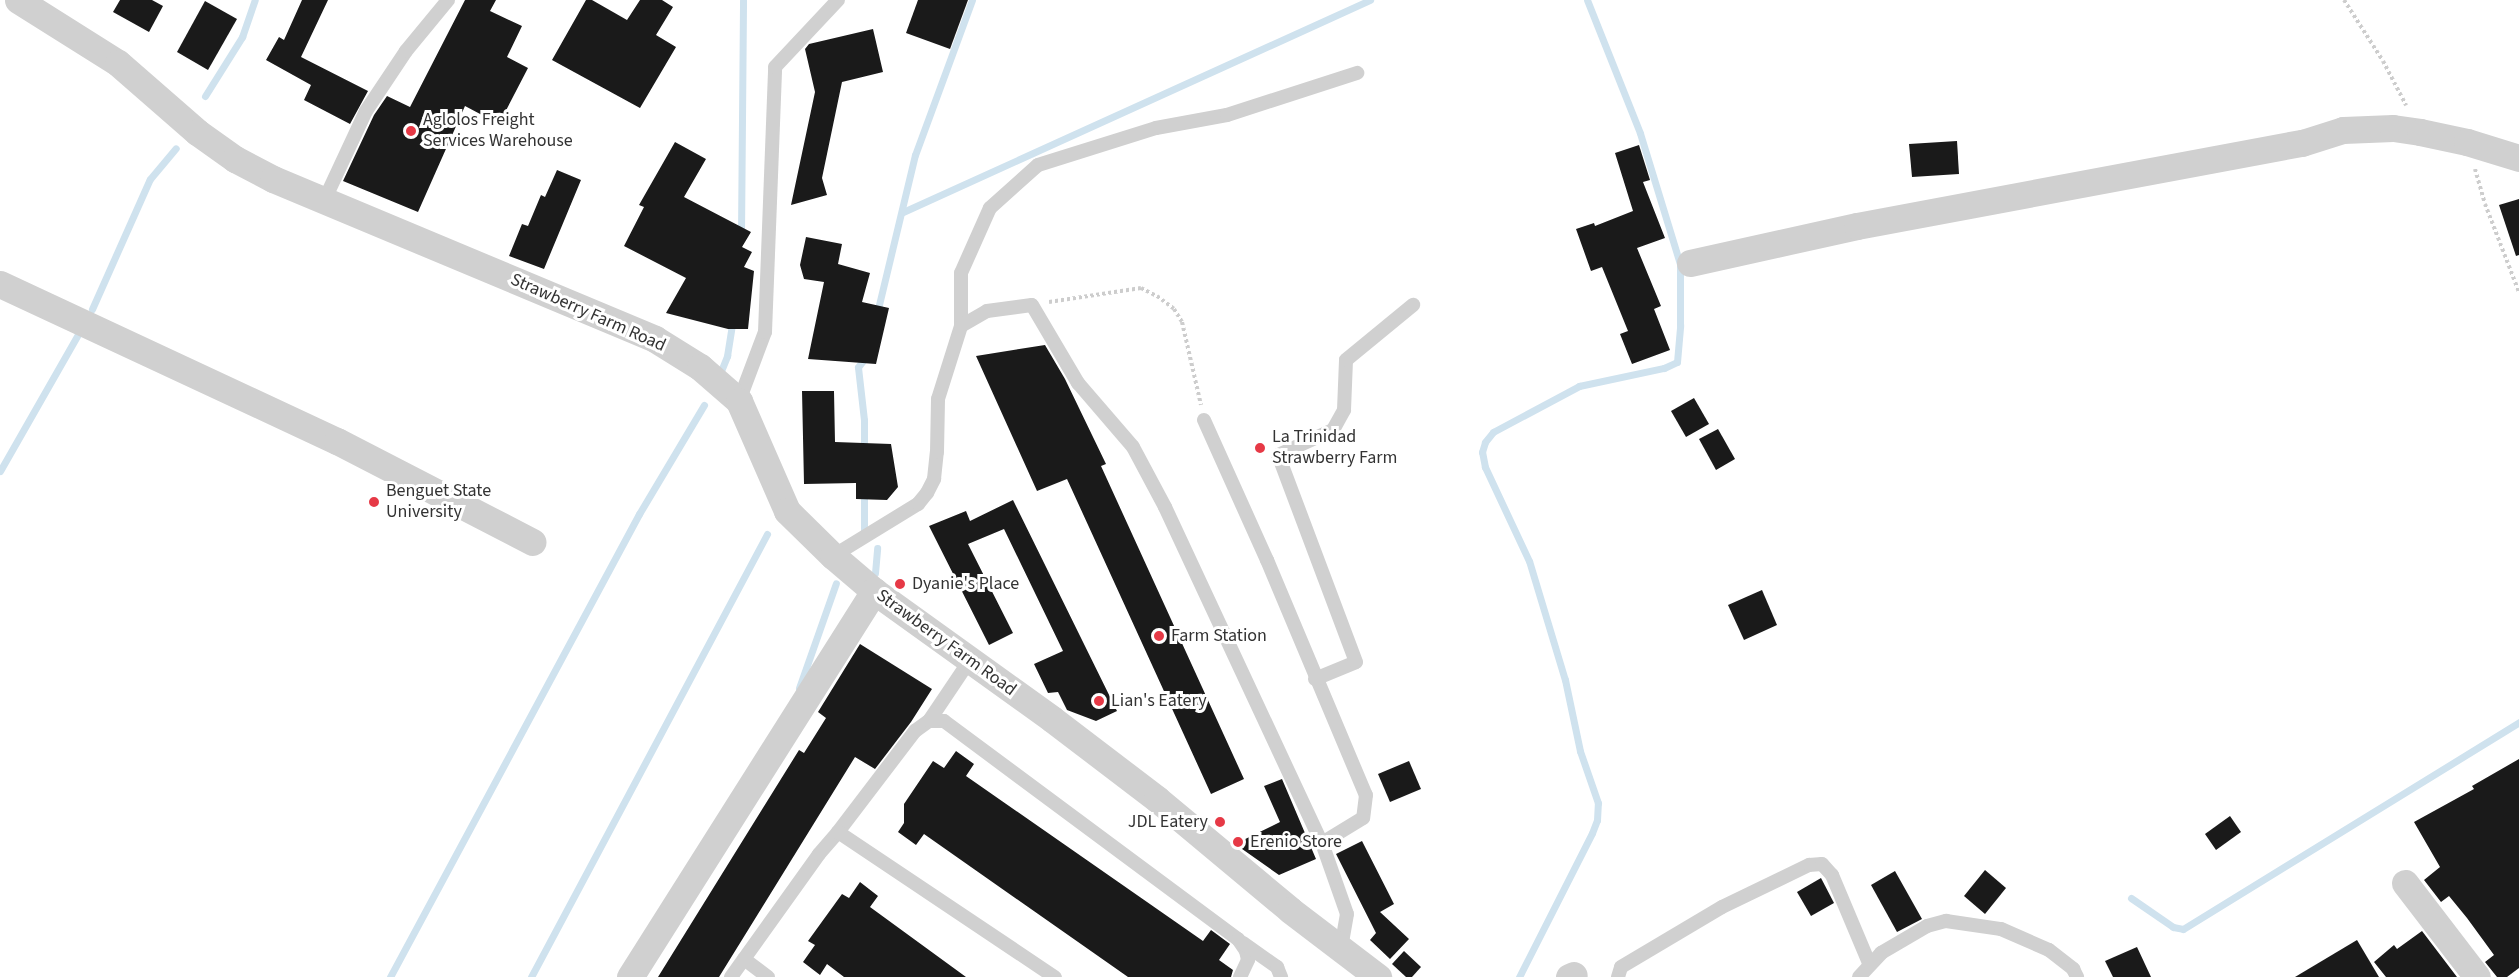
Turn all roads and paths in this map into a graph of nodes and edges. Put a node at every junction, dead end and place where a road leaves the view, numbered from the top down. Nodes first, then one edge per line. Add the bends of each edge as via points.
1 (18, 0) edge
2 (448, 0) edge
3 (838, 0) edge
4 (2344, 0) edge
5 (1357, 73) dead end
6 (2420, 132) junction
7 (2467, 142) junction
8 (2519, 158) edge
9 (324, 201) junction
10 (1690, 262) dead end
11 (0, 284) edge
12 (2519, 292) edge
13 (1032, 305) junction
14 (1413, 305) dead end
15 (961, 326) junction
16 (739, 401) junction
17 (1204, 420) joint
18 (533, 542) dead end
19 (832, 556) junction
20 (874, 591) junction
21 (970, 660) junction
22 (1315, 679) junction
23 (929, 721) junction
24 (838, 832) junction
25 (1322, 843) junction
26 (2405, 883) dead end
27 (1238, 939) junction
28 (1341, 949) junction
29 (744, 959) junction
30 (1869, 963) junction
31 (630, 977) edge
32 (731, 977) edge
33 (768, 977) edge
34 (1055, 977) edge
35 (1240, 977) edge
36 (1281, 977) edge
37 (1378, 977) edge
38 (1618, 977) edge
39 (1859, 977) edge
40 (2077, 977) edge
41 (2477, 977) edge

1 - 9 street, Strawberry Farm Road via 118,63 235,159
2 - 9 lane via 406,51 366,111
3 - 16 lane via 775,67 765,332
4 - 6 path via 2383,61
5 - 15 lane via 1227,115 1156,128 1038,165 990,208 962,273
6 - 7 street
6 - 10 street via 2393,128 2343,130 2302,142 1846,228
7 - 8 street
7 - 12 path via 2485,204
9 - 16 street, Strawberry Farm Road via 655,339 700,367
11 - 18 street via 337,441
13 - 15 lane via 987,311
13 - 17 path via 1141,288 1158,296 1182,322
13 - 25 lane via 1078,383 1133,447 1165,507
14 - 22 lane via 1346,360 1344,410 1333,430 1278,455 1356,662
15 - 19 lane via 938,399 938,452 934,479 927,493 918,504
16 - 19 street, Strawberry Farm Road via 787,511
17 - 22 lane
19 - 20 street, Strawberry Farm Road
20 - 21 street, Strawberry Farm Road
20 - 31 street
21 - 23 lane
21 - 28 street, Strawberry Farm Road via 1157,799
22 - 25 lane via 1366,795 1363,818
23 - 24 lane via 915,731
23 - 27 lane via 944,721 956,728
24 - 29 lane
24 - 34 lane
25 - 28 lane via 1347,914
26 - 41 street
27 - 35 lane via 1248,960
27 - 36 lane via 1277,967
28 - 37 street, Strawberry Farm Road
29 - 32 lane
29 - 33 lane
30 - 38 lane via 1832,875 1822,864 1809,865 1722,907 1621,967
30 - 39 lane
30 - 40 lane via 1927,926 1946,921 2001,928 2049,950

